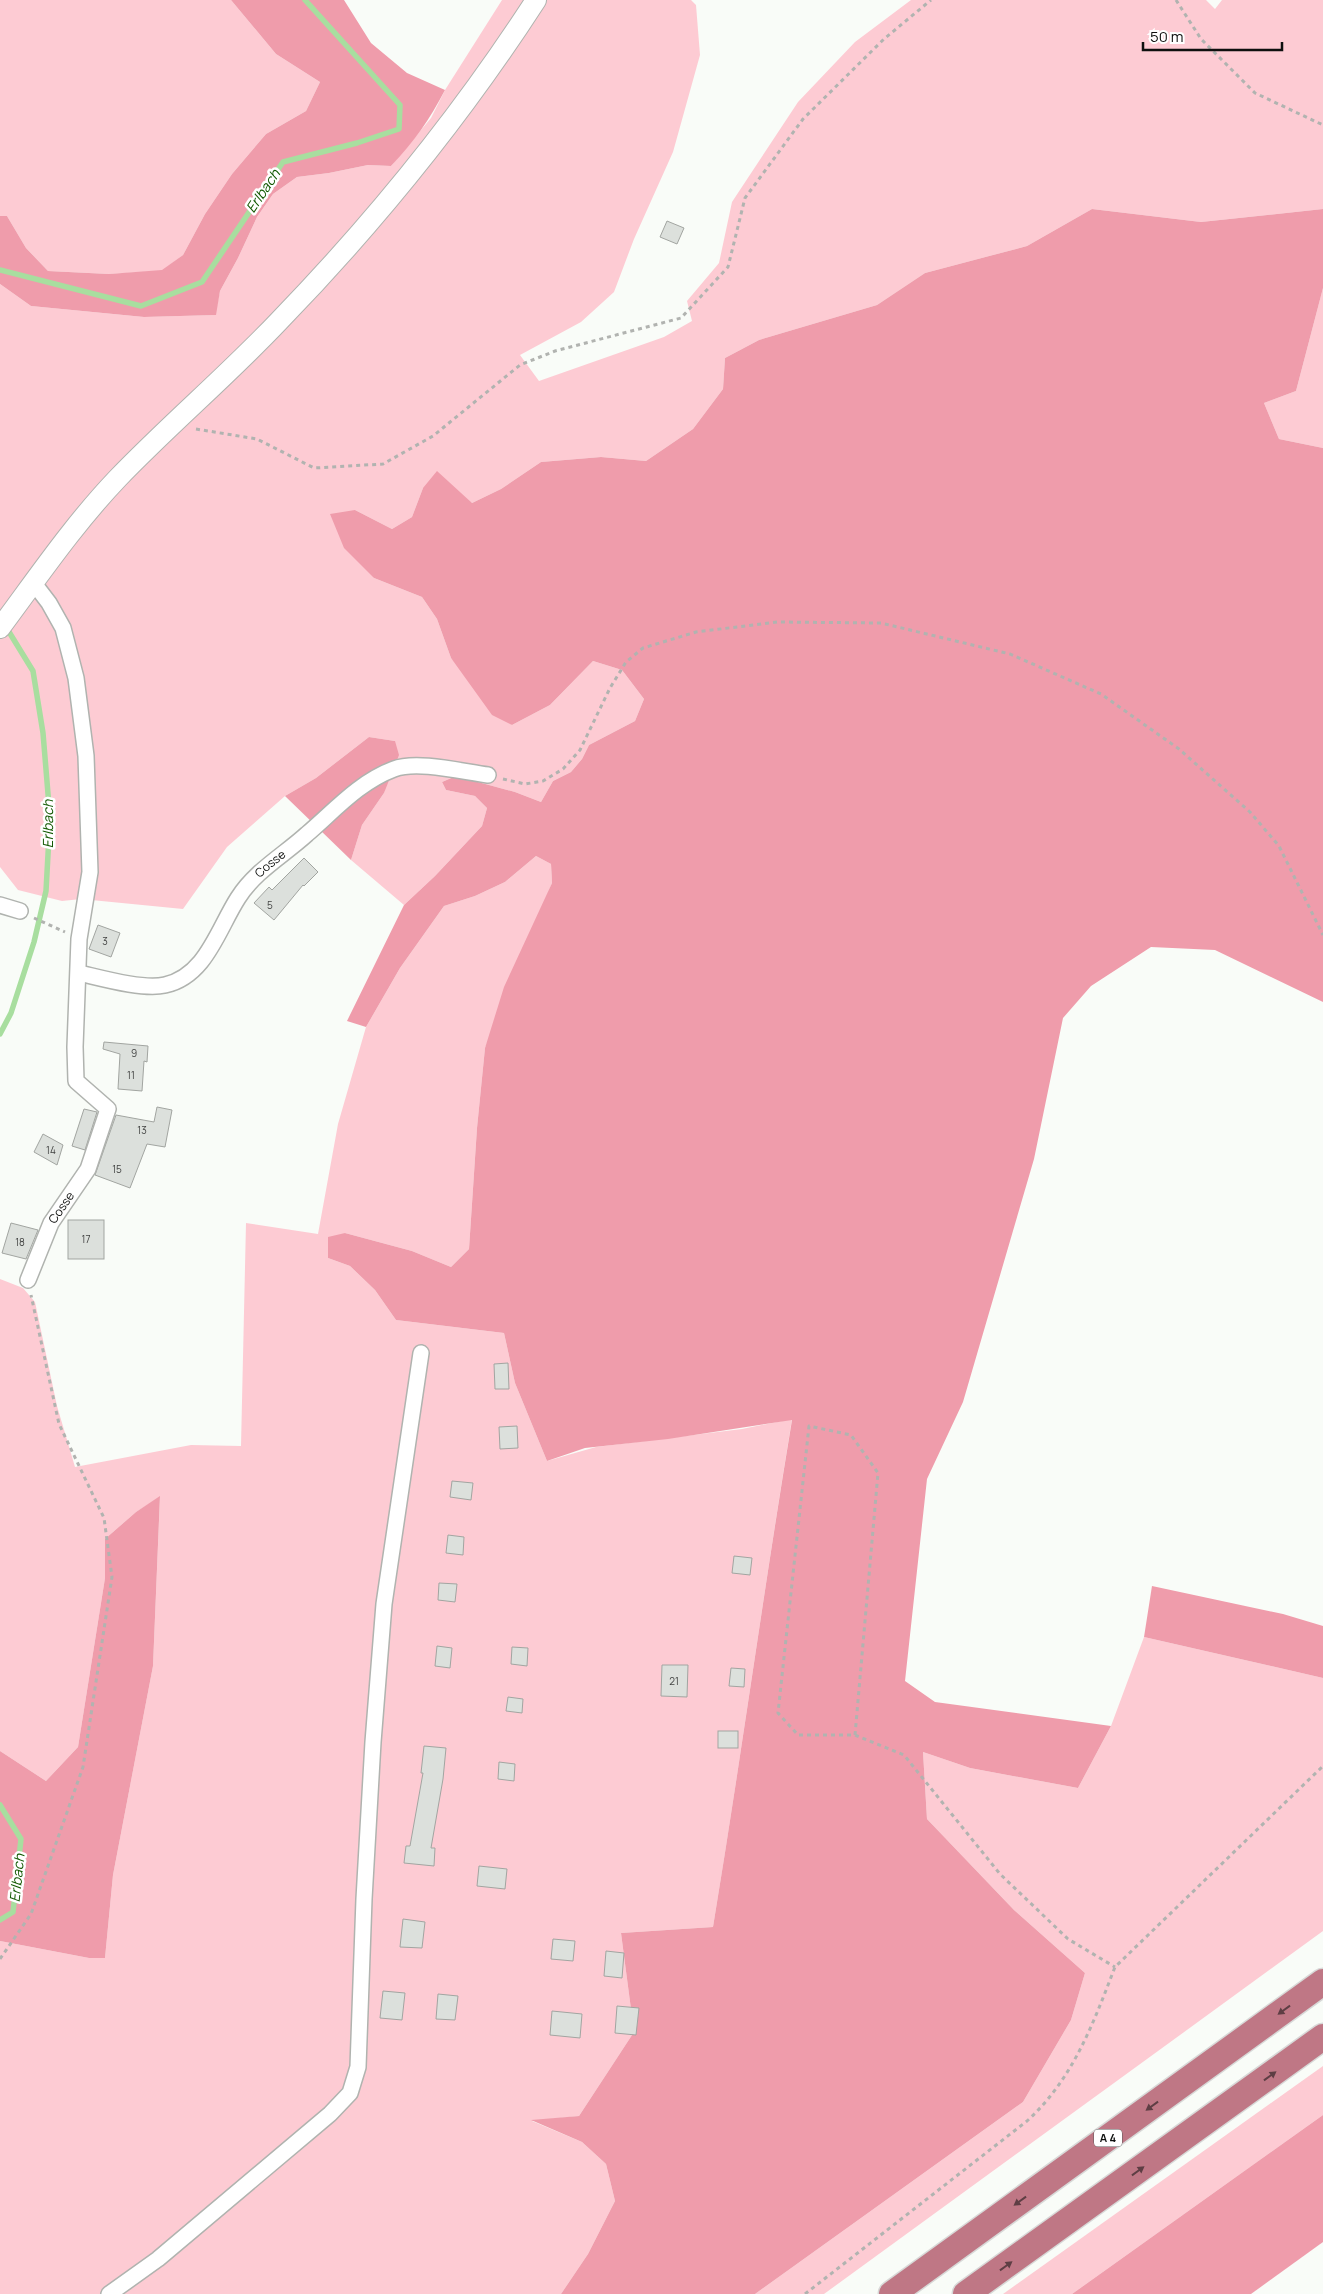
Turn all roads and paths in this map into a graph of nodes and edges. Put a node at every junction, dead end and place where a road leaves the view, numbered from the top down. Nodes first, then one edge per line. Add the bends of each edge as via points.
1 (536, 0) edge
2 (931, 0) edge
3 (1176, 0) edge
4 (1323, 125) edge
5 (173, 424) junction
6 (34, 582) junction
7 (0, 628) edge
8 (488, 775) joint
9 (0, 905) edge
10 (20, 911) joint
11 (62, 930) dead end
12 (1323, 935) edge
13 (79, 973) junction
14 (28, 1280) joint
15 (421, 1353) dead end
16 (855, 1735) junction
17 (1323, 1766) edge
18 (0, 1958) edge
19 (1114, 1966) junction
20 (1323, 1982) edge
21 (1323, 2038) edge
22 (109, 2294) edge
23 (805, 2294) edge
24 (892, 2294) edge
25 (966, 2294) edge

1 - 5 main road via 463,107 412,174 278,323
2 - 5 path via 884,39 804,119 745,198 728,267 681,318 554,351 520,365 433,436 383,464 314,468 257,439
3 - 4 path via 1202,39 1255,93
5 - 6 main road via 81,518
6 - 7 main road
6 - 13 street, Cosse via 63,628 76,678 84,736 90,812 90,872 79,939
8 - 12 path via 525,784 543,781 563,769 580,750 626,662 643,648 696,632 777,622 881,623 1010,654 1109,700 1179,749 1250,812 1279,846
8 - 13 street, Cosse via 428,766 396,768 366,785 276,857 239,897 208,955 189,973 165,985 136,985
9 - 10 street
10 - 11 path
13 - 14 street, Cosse via 76,1081 108,1109 88,1169 52,1223
14 - 18 path via 59,1424 104,1518 112,1576 83,1767 31,1914
15 - 22 street via 384,1604 364,1899 358,2067 350,2093 330,2114 165,2253
16 - 16 path via 798,1735 778,1713 809,1426 851,1435 878,1472
16 - 19 path via 904,1755 1000,1874 1068,1939
17 - 19 path
19 - 23 path via 1099,2008 1076,2056 1048,2102 1028,2121
20 -> 24 highway, A 4
25 -> 21 highway

